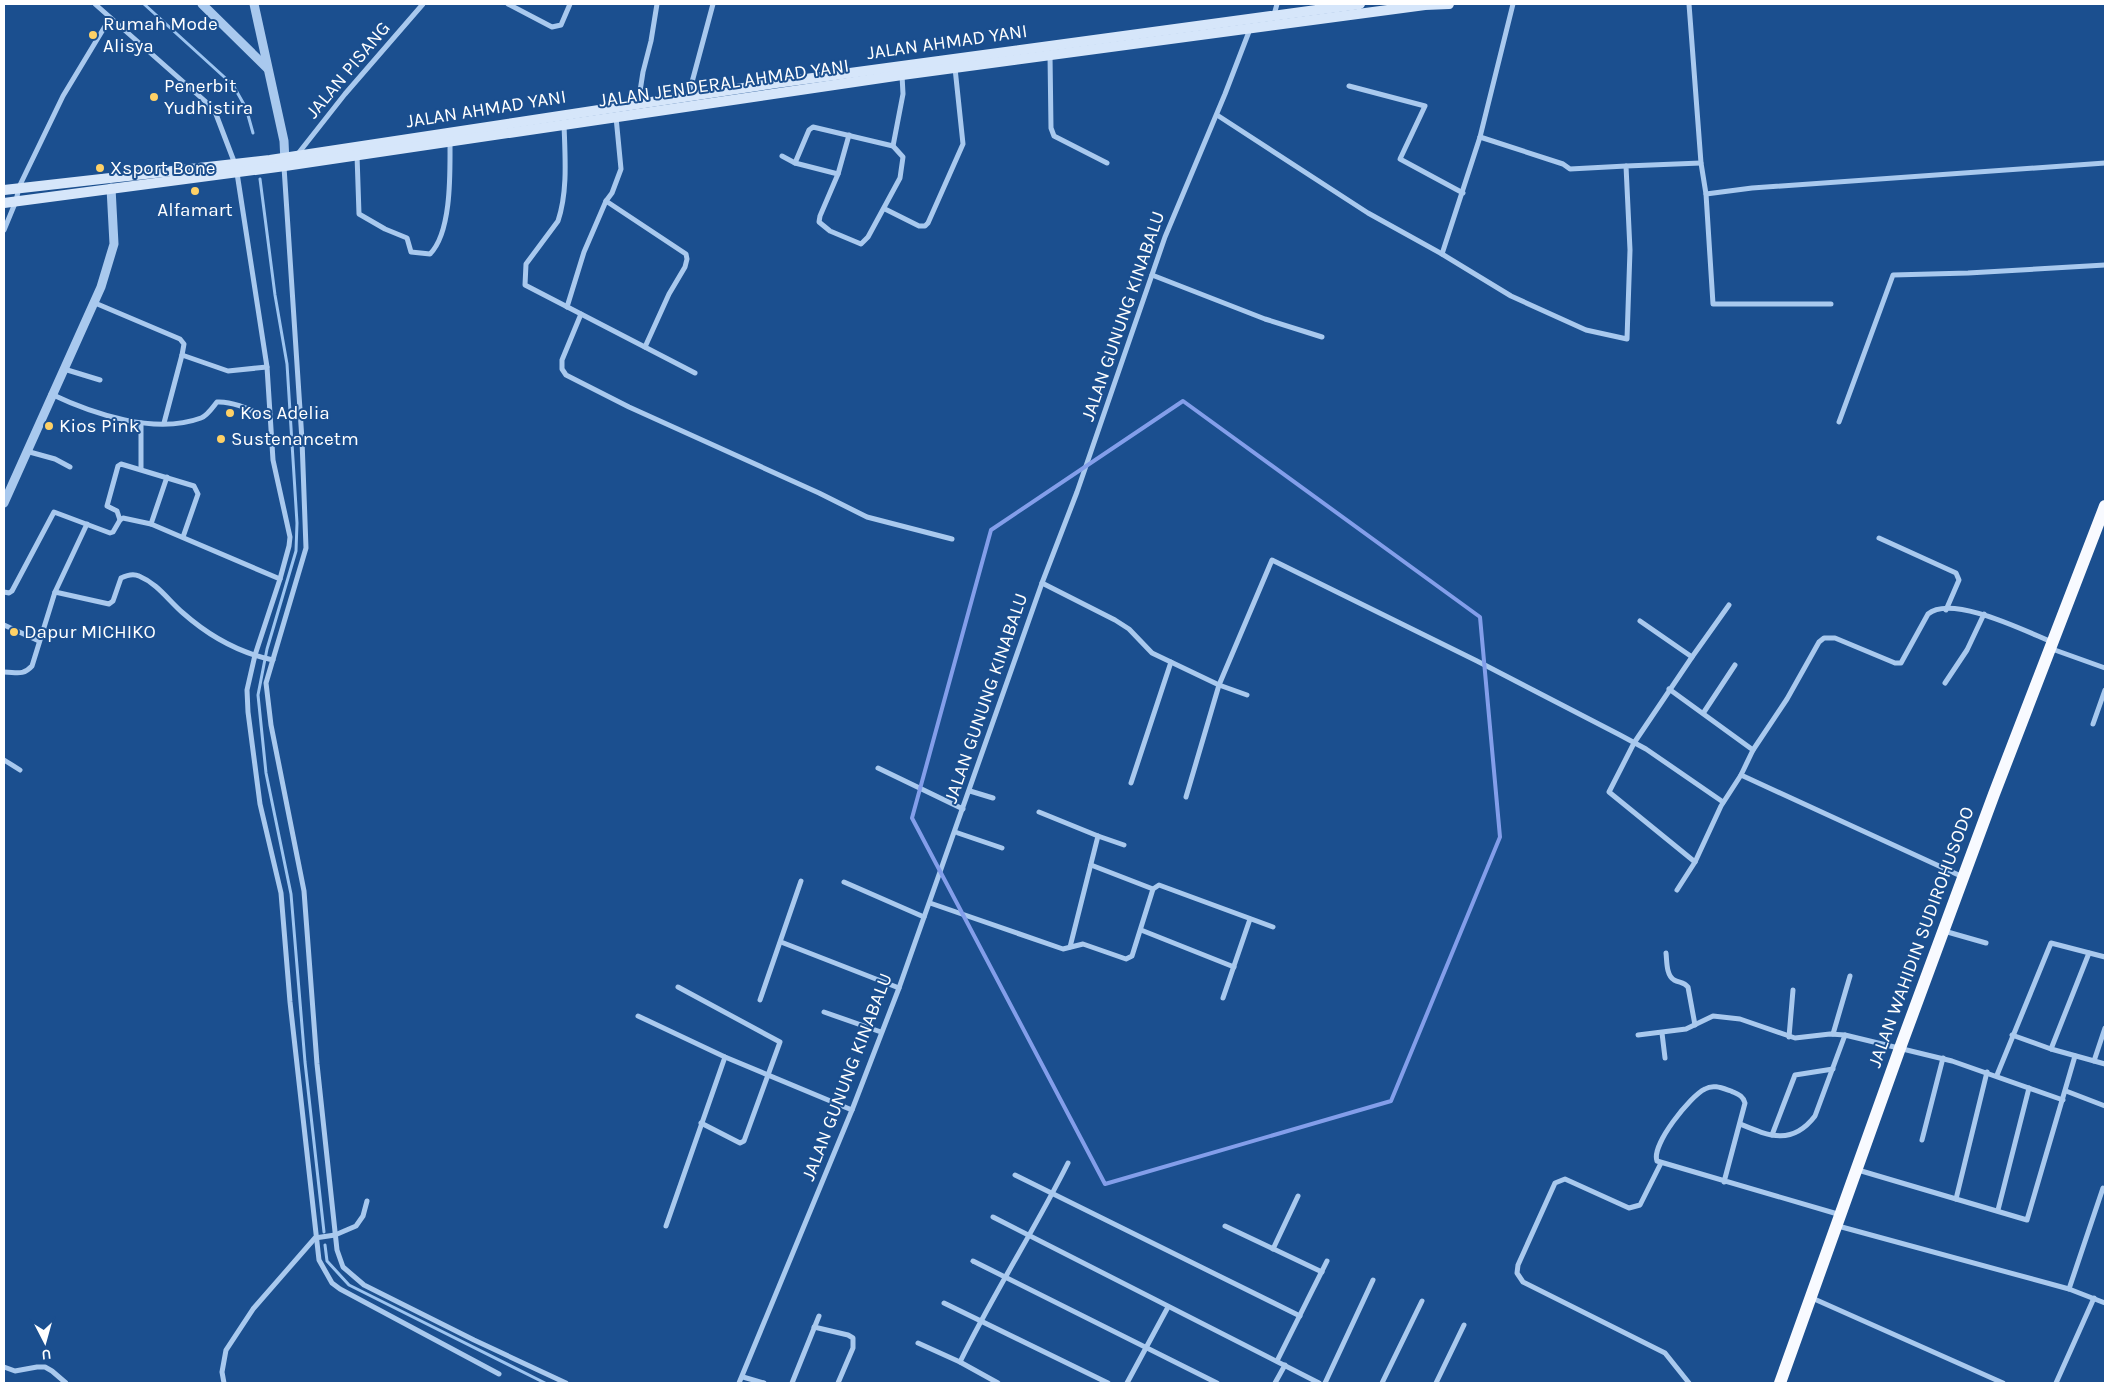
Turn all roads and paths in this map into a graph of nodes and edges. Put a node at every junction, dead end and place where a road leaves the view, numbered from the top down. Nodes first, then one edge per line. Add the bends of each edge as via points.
1 (95, 4) edge
2 (202, 4) edge
3 (254, 4) edge
4 (423, 4) edge
5 (508, 4) edge
6 (570, 4) edge
7 (657, 4) edge
8 (712, 4) edge
9 (1277, 4) edge
10 (1360, 4) edge
11 (1449, 4) edge
12 (1513, 4) edge
13 (1689, 4) edge
14 (1274, 16) junction
15 (110, 18) junction
16 (1252, 24) junction
17 (1050, 56) junction
18 (267, 68) junction
19 (955, 68) junction
20 (913, 69) junction
21 (902, 75) junction
22 (1349, 86) dead end
23 (776, 88) junction
24 (688, 97) junction
25 (638, 104) junction
26 (1217, 115) junction
27 (616, 116) junction
28 (564, 124) junction
29 (849, 135) junction
30 (1480, 137) junction
31 (450, 141) junction
32 (893, 146) junction
33 (357, 155) junction
34 (297, 156) junction
35 (782, 156) dead end
36 (285, 162) junction
37 (795, 162) junction
38 (1701, 163) junction
39 (2105, 163) edge
40 (1107, 164) dead end
41 (1626, 166) junction
42 (241, 167) junction
43 (838, 174) junction
44 (19, 187) junction
45 (111, 188) junction
46 (4, 190) edge
47 (1463, 193) junction
48 (1706, 194) junction
49 (16, 201) junction
50 (606, 202) junction
51 (4, 203) edge
52 (884, 209) junction
53 (4, 230) edge
54 (1442, 254) junction
55 (2105, 265) edge
56 (1152, 275) junction
57 (95, 304) junction
58 (1831, 304) dead end
59 (567, 307) junction
60 (581, 314) junction
61 (1322, 337) dead end
62 (645, 347) junction
63 (182, 355) junction
64 (267, 367) junction
65 (63, 369) junction
66 (695, 373) dead end
67 (100, 380) dead end
68 (51, 394) junction
69 (270, 419) junction
70 (1839, 422) dead end
71 (141, 423) junction
72 (164, 424) junction
73 (26, 451) junction
74 (70, 466) dead end
75 (141, 469) junction
76 (167, 477) junction
77 (4, 503) edge
78 (2104, 512) edge
79 (120, 520) junction
80 (87, 524) junction
81 (151, 524) junction
82 (183, 537) junction
83 (1879, 538) dead end
84 (952, 539) dead end
85 (280, 579) junction
86 (1042, 583) junction
87 (4, 592) edge
88 (55, 592) junction
89 (1730, 605) dead end
90 (1946, 610) junction
91 (1984, 614) junction
92 (1640, 621) dead end
93 (4, 625) edge
94 (39, 641) junction
95 (2052, 645) junction
96 (256, 656) junction
97 (1692, 657) junction
98 (272, 660) junction
99 (1172, 662) junction
100 (1735, 665) dead end
101 (2105, 668) edge
102 (4, 672) edge
103 (1946, 683) dead end
104 (1219, 686) junction
105 (1669, 689) junction
106 (2105, 690) edge
107 (1247, 695) dead end
108 (1704, 712) junction
109 (2093, 724) dead end
110 (1634, 742) junction
111 (1754, 750) junction
112 (4, 760) edge
113 (878, 768) dead end
114 (20, 770) dead end
115 (1741, 775) junction
116 (1131, 783) dead end
117 (970, 791) junction
118 (1186, 797) dead end
119 (993, 798) dead end
120 (1723, 802) junction
121 (963, 809) junction
122 (1039, 812) dead end
123 (955, 832) junction
124 (1098, 836) junction
125 (1124, 845) dead end
126 (1002, 848) dead end
127 (1695, 862) junction
128 (1091, 865) junction
129 (1964, 878) junction
130 (801, 881) dead end
131 (844, 882) dead end
132 (1153, 889) junction
133 (1676, 890) dead end
134 (930, 903) junction
135 (924, 918) junction
136 (1250, 919) junction
137 (1272, 927) dead end
138 (1141, 930) junction
139 (1944, 931) junction
140 (781, 942) junction
141 (1986, 943) dead end
142 (1070, 947) junction
143 (2089, 952) junction
144 (1666, 953) dead end
145 (2105, 957) edge
146 (1234, 967) junction
147 (1850, 976) dead end
148 (678, 987) dead end
149 (899, 988) junction
150 (1793, 990) dead end
151 (1223, 998) dead end
152 (760, 1000) dead end
153 (824, 1012) dead end
154 (638, 1016) dead end
155 (1695, 1025) junction
156 (2105, 1028) edge
157 (882, 1032) junction
158 (1662, 1033) junction
159 (1833, 1034) junction
160 (1638, 1035) dead end
161 (1845, 1035) junction
162 (2012, 1035) junction
163 (1789, 1037) junction
164 (1900, 1048) junction
165 (2051, 1049) junction
166 (2075, 1056) junction
167 (725, 1057) junction
168 (1665, 1058) dead end
169 (1943, 1058) junction
170 (2094, 1061) junction
171 (2105, 1064) edge
172 (1833, 1069) junction
173 (1987, 1072) junction
174 (768, 1075) junction
175 (1997, 1075) junction
176 (2029, 1088) junction
177 (2066, 1091) junction
178 (2063, 1100) junction
179 (2105, 1106) edge
180 (852, 1110) junction
181 (701, 1123) junction
182 (1740, 1124) junction
183 (1772, 1135) junction
184 (1922, 1140) dead end
185 (1068, 1163) dead end
186 (1661, 1163) junction
187 (1858, 1170) junction
188 (1015, 1175) dead end
189 (1724, 1182) junction
190 (2104, 1188) dead end
191 (1052, 1195) junction
192 (1298, 1196) dead end
193 (1956, 1199) junction
194 (367, 1201) dead end
195 (1998, 1210) junction
196 (993, 1217) dead end
197 (1839, 1220) junction
198 (666, 1226) dead end
199 (1225, 1226) dead end
200 (332, 1235) junction
201 (1030, 1237) junction
202 (318, 1238) junction
203 (1273, 1249) junction
204 (973, 1261) dead end
205 (1327, 1261) dead end
206 (1322, 1272) junction
207 (1005, 1278) junction
208 (1373, 1280) dead end
209 (2068, 1289) junction
210 (1812, 1298) junction
211 (2094, 1298) junction
212 (1422, 1301) dead end
213 (944, 1302) dead end
214 (2105, 1303) edge
215 (1168, 1307) junction
216 (819, 1316) dead end
217 (1300, 1316) junction
218 (981, 1320) junction
219 (1464, 1325) dead end
220 (814, 1327) junction
221 (918, 1343) dead end
222 (1145, 1348) junction
223 (1277, 1361) junction
224 (960, 1362) junction
225 (1285, 1365) junction
226 (4, 1367) edge
227 (499, 1374) dead end
228 (743, 1377) junction
229 (66, 1383) edge
230 (224, 1383) edge
231 (566, 1383) edge
232 (739, 1383) edge
233 (764, 1383) edge
234 (792, 1383) edge
235 (838, 1383) edge
236 (998, 1383) edge
237 (1108, 1383) edge
238 (1126, 1383) edge
239 (1217, 1383) edge
240 (1275, 1383) edge
241 (1319, 1383) edge
242 (1324, 1383) edge
243 (1382, 1383) edge
244 (1436, 1383) edge
245 (1689, 1383) edge
246 (1780, 1383) edge
247 (2003, 1383) edge
248 (2056, 1383) edge

1 - 15 street
2 - 18 street
3 - 18 street
4 - 34 street, JALAN PISANG via 345,94
5 - 6 street via 552,27 561,25
7 - 25 street
8 - 24 street
9 - 14 street
10 - 14 main road, JALAN AHMAD YANI
11 - 16 main road, JALAN JENDERAL AHMAD YANI
12 - 30 street
13 - 38 street
14 - 16 main road, JALAN AHMAD YANI
15 - 42 street via 214,109
15 - 44 street via 63,96
16 - 17 main road, JALAN JENDERAL AHMAD YANI
16 - 20 main road, JALAN AHMAD YANI
16 - 26 street, JALAN GUNUNG KINABALU
17 - 19 main road, JALAN JENDERAL AHMAD YANI
17 - 40 street via 1051,128 1054,136
18 - 36 street
19 - 20 main road, JALAN JENDERAL AHMAD YANI
19 - 52 street via 963,144 928,223 919,226
20 - 21 main road, JALAN JENDERAL AHMAD YANI
20 - 23 main road, JALAN AHMAD YANI
21 - 23 main road, JALAN JENDERAL AHMAD YANI
21 - 32 street
22 - 47 street via 1425,106 1400,158
23 - 24 main road, JALAN AHMAD YANI
23 - 27 main road, JALAN JENDERAL AHMAD YANI
24 - 25 main road, JALAN AHMAD YANI
25 - 34 main road, JALAN AHMAD YANI
26 - 54 street via 1368,213
26 - 56 street, JALAN GUNUNG KINABALU
27 - 28 main road, JALAN JENDERAL AHMAD YANI
27 - 50 street via 621,169
28 - 31 main road, JALAN JENDERAL AHMAD YANI
28 - 59 street via 565,180 559,218 526,264 524,282
29 - 32 street
29 - 37 street via 811,128
29 - 43 street
30 - 41 street via 1570,169
30 - 47 street
31 - 33 main road, JALAN JENDERAL AHMAD YANI
31 - 33 street via 447,209 436,248 430,254 412,252 407,238 359,214
32 - 52 street via 903,157 900,178
33 - 36 main road, JALAN JENDERAL AHMAD YANI
34 - 36 main road, JALAN AHMAD YANI
35 - 37 street
36 - 42 main road, JALAN AHMAD YANI
36 - 98 street via 306,548
37 - 43 street
38 - 41 street
38 - 48 street
39 - 48 street
41 - 54 street via 1630,250 1627,338 1586,330 1550,315 1511,296
42 - 44 main road, JALAN AHMAD YANI
42 - 45 main road
42 - 64 street
43 - 52 street via 820,216 820,225 861,244
44 - 46 main road, JALAN AHMAD YANI
44 - 49 street
45 - 49 main road
45 - 57 street via 114,244
47 - 54 street
48 - 58 street via 1713,304
49 - 51 main road
49 - 53 street
50 - 59 street via 584,252
50 - 62 street via 686,254 685,267
55 - 70 street via 1893,275
56 - 61 street via 1265,319
56 - 86 street, JALAN GUNUNG KINABALU
57 - 63 street via 180,340 184,344
57 - 65 street
59 - 60 street
60 - 62 street
60 - 84 street via 562,360 566,375 868,517
62 - 66 street
63 - 64 street via 228,371
63 - 72 street
64 - 69 street
65 - 67 street
65 - 68 street
68 - 71 street via 120,419
68 - 73 street
69 - 72 street via 229,403 217,402 203,418
69 - 85 street via 273,460 289,529 289,546
71 - 72 street
71 - 75 street
73 - 74 street
73 - 77 street
75 - 76 street
75 - 79 street via 122,464 118,466 107,506 116,511
76 - 81 street
76 - 82 street via 197,489
78 - 95 highway, JALAN WAHIDIN SUDIROHUSODO
79 - 80 street via 112,533
79 - 81 street via 130,518
80 - 87 street via 54,512 11,593
80 - 88 street
81 - 82 street
82 - 85 street
83 - 90 street via 1956,572 1959,580
85 - 96 street
86 - 99 street via 1115,620 1130,630 1149,651
86 - 117 street, JALAN GUNUNG KINABALU
88 - 94 street
88 - 96 street via 108,604 113,601 121,578 138,575 158,588 183,614 207,631
89 - 97 street
90 - 91 street via 1971,610
90 - 111 street via 1928,614 1901,663 1835,638 1824,638
91 - 95 street
91 - 103 street
92 - 97 street
93 - 94 street
94 - 102 street via 32,666 27,671 21,674
95 - 101 street
95 - 129 highway, JALAN WAHIDIN SUDIROHUSODO
96 - 98 street
96 - 202 street via 247,690 248,712 260,804 281,893 290,1002
97 - 105 street
98 - 200 street via 266,684 304,891
99 - 104 street
99 - 116 street
100 - 108 street
104 - 107 street
104 - 110 street via 1272,560
104 - 118 street
105 - 108 street
105 - 110 street
106 - 109 street
108 - 111 street
110 - 120 street
110 - 127 street via 1609,794
111 - 115 street
112 - 114 street
113 - 121 street
115 - 120 street
115 - 129 street
117 - 119 street
117 - 121 street, JALAN GUNUNG KINABALU
120 - 127 street
121 - 123 street, JALAN GUNUNG KINABALU
122 - 124 street
123 - 126 street
123 - 134 street, JALAN GUNUNG KINABALU
124 - 125 street
124 - 128 street
127 - 133 street
128 - 132 street
128 - 142 street
129 - 139 highway, JALAN WAHIDIN SUDIROHUSODO
130 - 140 street
131 - 135 street
132 - 136 street via 1162,886
132 - 138 street
134 - 135 street, JALAN GUNUNG KINABALU
134 - 142 street via 1063,949
135 - 149 street, JALAN GUNUNG KINABALU
136 - 137 street
136 - 146 street
138 - 142 street via 1132,956 1128,958 1083,944
138 - 146 street
139 - 141 street
139 - 164 highway, JALAN WAHIDIN SUDIROHUSODO
140 - 149 street
140 - 152 street
143 - 145 street
143 - 162 street via 2051,943
143 - 165 street
144 - 155 street via 1671,977 1688,988
146 - 151 street
147 - 159 street
148 - 174 street via 780,1041
149 - 157 street, JALAN GUNUNG KINABALU
150 - 163 street
153 - 157 street
154 - 167 street
155 - 158 street
155 - 163 street via 1714,1016 1740,1019
156 - 170 street
157 - 180 street, JALAN GUNUNG KINABALU
158 - 160 street
158 - 168 street
159 - 161 street
159 - 163 street
161 - 164 street
161 - 172 street
162 - 165 street
162 - 175 street
164 - 169 street
164 - 187 highway, JALAN WAHIDIN SUDIROHUSODO
165 - 166 street
166 - 170 street
166 - 177 street
167 - 174 street
167 - 181 street
169 - 173 street
169 - 184 street
170 - 171 street
172 - 183 street via 1813,1119 1790,1135
172 - 183 street via 1796,1075
173 - 175 street
173 - 193 street
174 - 180 street
174 - 181 street via 742,1143
175 - 176 street
176 - 178 street
176 - 195 street
177 - 178 street
177 - 179 street
178 - 195 street via 2029,1219
180 - 228 street, JALAN GUNUNG KINABALU
181 - 198 street
182 - 183 street
182 - 186 street via 1745,1103 1743,1097 1721,1087 1704,1089 1680,1111 1667,1131 1656,1155
182 - 189 street
185 - 191 street
186 - 189 street
186 - 245 street via 1636,1208 1629,1208 1565,1179 1555,1183 1517,1273 1531,1286 1665,1353
187 - 193 street
187 - 197 highway, JALAN WAHIDIN SUDIROHUSODO
188 - 191 street
189 - 197 street
190 - 209 street
191 - 201 street
191 - 217 street
192 - 203 street
193 - 195 street
194 - 200 street via 361,1221 349,1230
196 - 201 street
197 - 209 street
197 - 210 highway, JALAN WAHIDIN SUDIROHUSODO
199 - 203 street
200 - 202 street
200 - 231 street via 343,1267 364,1285
201 - 207 street
201 - 215 street
202 - 227 street via 319,1260 332,1283
202 - 230 street via 253,1309 233,1338 223,1361
203 - 206 street
204 - 207 street
205 - 206 street
206 - 217 street
207 - 218 street
207 - 222 street
208 - 242 street
209 - 211 street
210 - 246 highway, JALAN WAHIDIN SUDIROHUSODO
210 - 247 street
211 - 214 street
211 - 248 street
212 - 243 street
213 - 218 street
215 - 222 street
215 - 223 street
216 - 220 street
217 - 223 street
218 - 224 street
218 - 237 street
219 - 244 street
220 - 234 street
220 - 235 street via 853,1338 853,1348
221 - 224 street
222 - 238 street
222 - 239 street
223 - 225 street
224 - 236 street
225 - 240 street
225 - 241 street
226 - 229 street via 14,1371 45,1367
228 - 232 street, JALAN GUNUNG KINABALU
228 - 233 street

